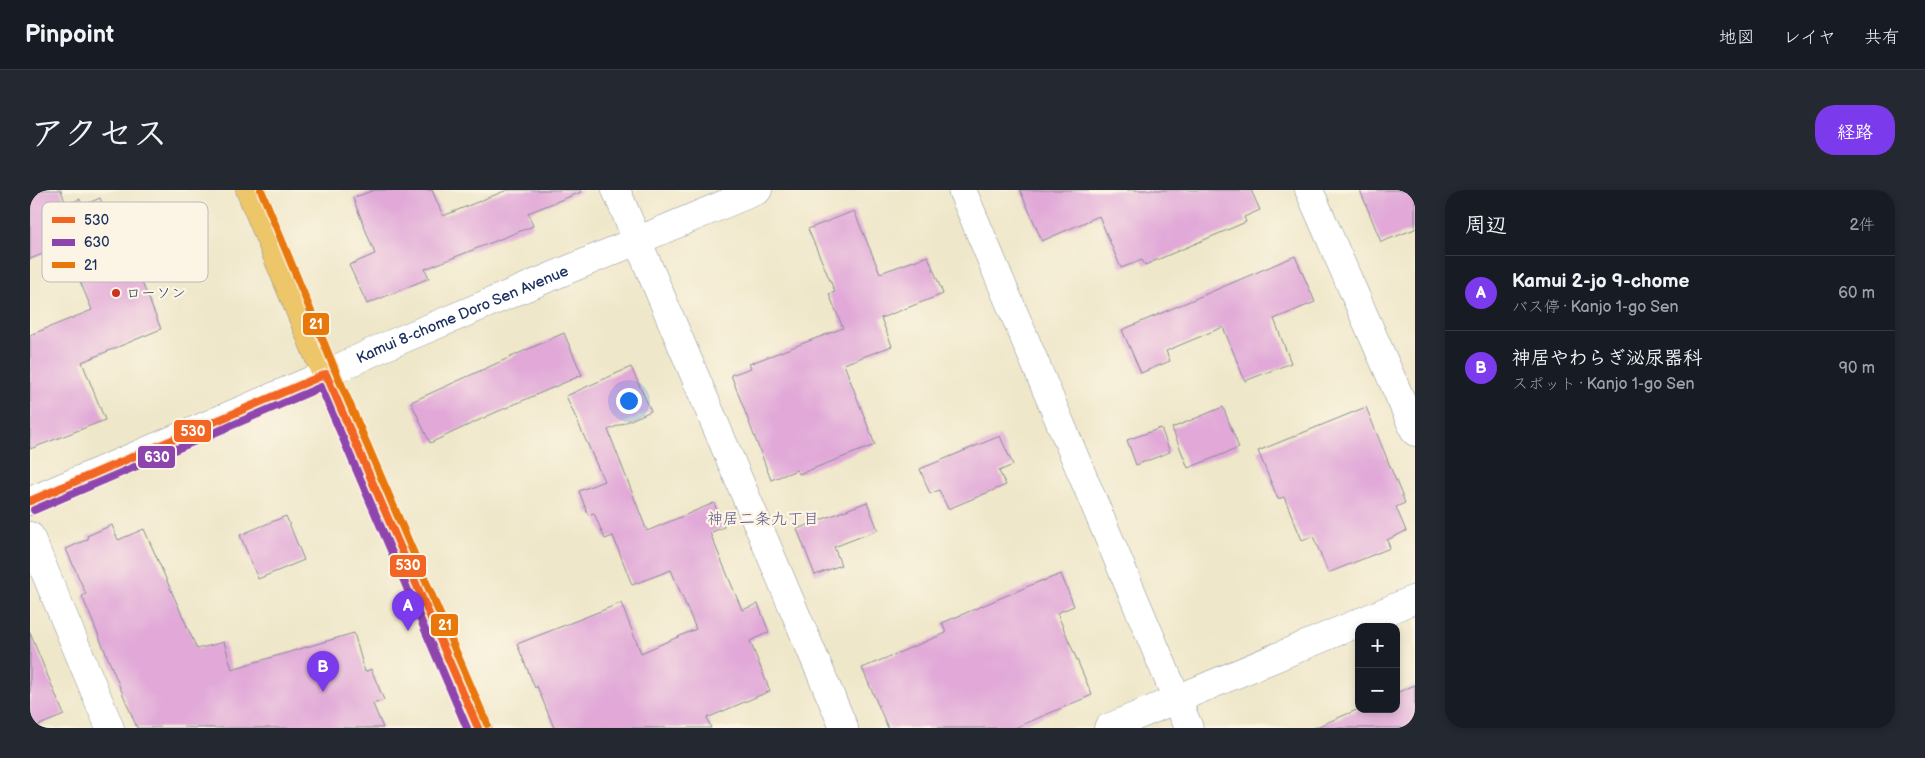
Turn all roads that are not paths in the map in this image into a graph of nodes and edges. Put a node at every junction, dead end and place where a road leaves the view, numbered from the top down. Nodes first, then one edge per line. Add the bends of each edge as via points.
1 (250, 190) edge
2 (616, 190) edge
3 (758, 190) edge
4 (962, 190) edge
5 (1310, 190) edge
6 (638, 241) junction
7 (326, 374) junction
8 (1415, 432) edge
9 (30, 501) edge
10 (30, 536) edge
11 (1415, 599) edge
12 (1177, 699) junction
13 (110, 728) edge
14 (478, 728) edge
15 (844, 728) edge
16 (1108, 728) edge
17 (1189, 728) edge

1 - 7 main road
2 - 6 street
3 - 6 street, Kamui 8-chome Doro Sen Avenue
4 - 12 street
5 - 8 street
6 - 7 street, Kamui 8-chome Doro Sen Avenue
6 - 15 street
7 - 9 street, Kamui 8-chome Doro Sen Avenue
7 - 14 main road
10 - 13 street
11 - 12 street
12 - 16 street
12 - 17 street

